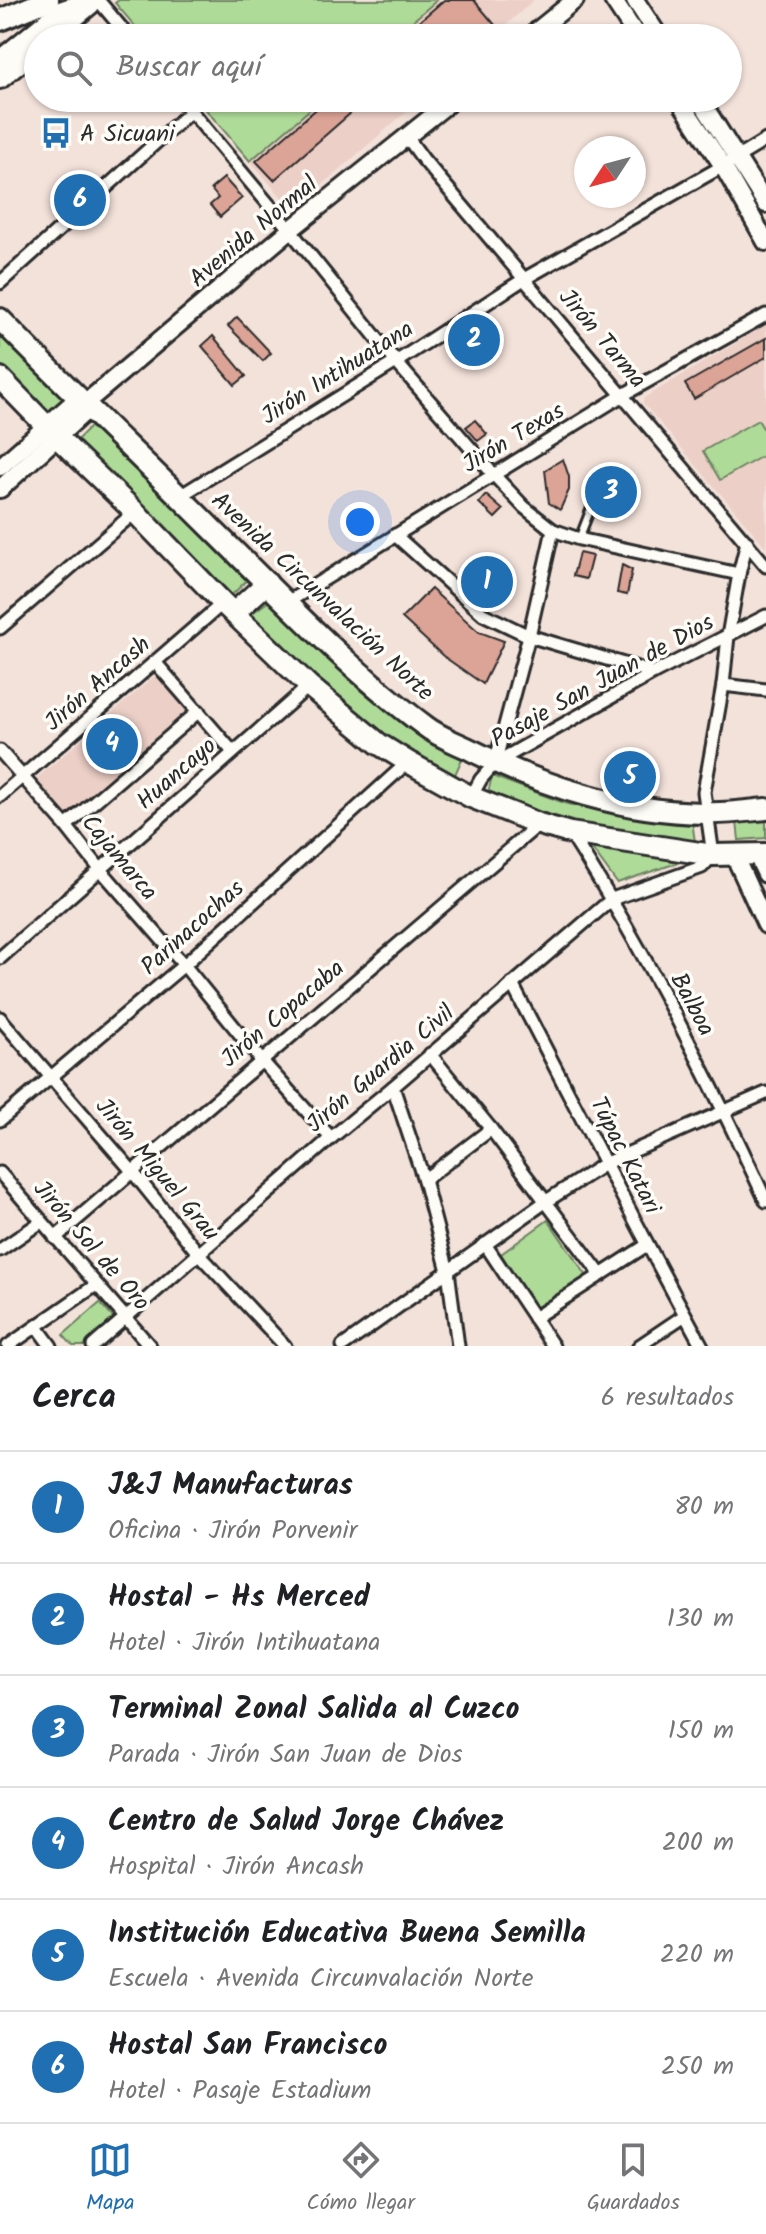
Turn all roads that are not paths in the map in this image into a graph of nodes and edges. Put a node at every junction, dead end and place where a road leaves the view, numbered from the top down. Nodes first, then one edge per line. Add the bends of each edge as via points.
1 (48, 0) edge
2 (95, 0) edge
3 (575, 0) edge
4 (613, 0) edge
5 (635, 0) edge
6 (0, 20) edge
7 (44, 24) edge
8 (67, 24) edge
9 (117, 24) edge
10 (545, 24) edge
11 (629, 24) edge
12 (651, 24) edge
13 (24, 40) edge
14 (24, 59) edge
15 (0, 60) edge
16 (0, 79) edge
17 (190, 112) edge
18 (192, 112) edge
19 (438, 112) edge
20 (690, 112) edge
21 (706, 112) edge
22 (407, 137) junction
23 (766, 140) edge
24 (731, 162) junction
25 (766, 204) edge
26 (290, 230) junction
27 (766, 242) edge
28 (524, 279) junction
29 (0, 283) edge
30 (766, 315) edge
31 (0, 319) edge
32 (396, 362) junction
33 (0, 378) edge
34 (623, 395) junction
35 (83, 404) junction
36 (51, 432) junction
37 (0, 467) edge
38 (493, 474) junction
39 (596, 482) dead end
40 (0, 489) edge
41 (180, 496) junction
42 (135, 512) junction
43 (553, 530) junction
44 (395, 535) junction
45 (579, 539) junction
46 (747, 542) junction
47 (766, 566) edge
48 (739, 574) junction
49 (267, 583) junction
50 (286, 603) junction
51 (228, 608) junction
52 (766, 616) edge
53 (0, 628) edge
54 (529, 636) junction
55 (728, 636) junction
56 (155, 662) junction
57 (654, 673) junction
58 (723, 685) junction
59 (309, 686) junction
60 (766, 690) edge
61 (199, 711) junction
62 (0, 751) edge
63 (233, 752) junction
64 (408, 762) junction
65 (495, 763) junction
66 (22, 777) junction
67 (0, 796) edge
68 (471, 797) junction
69 (766, 809) edge
70 (708, 814) junction
71 (539, 824) junction
72 (66, 826) junction
73 (570, 833) junction
74 (762, 854) edge
75 (724, 855) junction
76 (100, 869) junction
77 (766, 874) edge
78 (612, 899) junction
79 (766, 925) edge
80 (0, 958) edge
81 (184, 965) junction
82 (512, 984) junction
83 (0, 1018) edge
84 (430, 1054) junction
85 (261, 1060) junction
86 (51, 1077) junction
87 (393, 1087) junction
88 (766, 1093) edge
89 (725, 1112) junction
90 (0, 1120) edge
91 (491, 1129) junction
92 (331, 1138) junction
93 (606, 1163) junction
94 (132, 1171) junction
95 (0, 1173) edge
96 (424, 1180) junction
97 (766, 1201) edge
98 (545, 1202) junction
99 (41, 1222) junction
100 (55, 1238) junction
101 (485, 1244) junction
102 (647, 1245) junction
103 (0, 1250) edge
104 (198, 1253) junction
105 (448, 1271) junction
106 (601, 1275) junction
107 (96, 1285) junction
108 (685, 1315) junction
109 (125, 1317) junction
110 (534, 1318) junction
111 (37, 1327) junction
112 (348, 1344) edge
113 (8, 1346) edge
114 (51, 1346) edge
115 (93, 1346) edge
116 (150, 1346) edge
117 (285, 1346) edge
118 (458, 1346) edge
119 (553, 1346) edge
120 (639, 1346) edge
121 (702, 1346) edge

1 - 6 highway
2 - 7 main road via 60,11
2 - 8 main road
2 - 9 street
3 - 10 street
4 - 11 street
5 - 12 street
13 - 15 main road
14 - 16 main road
17 - 29 street
18 - 26 street
19 - 22 street, Avenida Normal
20 - 24 street
21 - 24 street
22 - 26 street, Avenida Normal
22 - 28 street, Jirón Tarma
23 - 24 street, Jirón Intihuatana
24 - 25 street
24 - 27 street
24 - 28 street, Jirón Intihuatana
26 - 32 street
26 - 35 street, Avenida Normal
28 - 32 street, Jirón Intihuatana
28 - 34 street, Jirón Tarma
30 - 34 street, Jirón Texas
31 - 35 highway, Avenida Circunvalación Norte
32 - 38 street
32 - 41 street, Jirón Intihuatana
33 - 36 highway
34 - 38 street, Jirón Texas
34 - 46 street, Jirón Tarma
35 - 36 street, Avenida Normal
35 - 41 highway, Avenida Circunvalación Norte
36 - 37 street
36 - 40 street
36 - 42 highway
38 - 43 street
38 - 44 street, Jirón Texas
39 - 45 lane
41 - 49 highway, Avenida Circunvalación Norte
42 - 51 highway
42 - 53 street
43 - 45 street
43 - 54 street
44 - 50 street, Jirón Texas
44 - 54 street via 483,614
45 - 48 street
46 - 47 street, Jirón Tarma
46 - 48 street
48 - 55 street
49 - 50 highway, Avenida Circunvalación Norte
49 - 51 highway
50 - 65 highway, Avenida Circunvalación Norte via 427,728
51 - 56 street, Jirón Ancash
51 - 59 highway
52 - 55 street, Pasaje San Juan de Dios
54 - 57 street
54 - 65 street
55 - 57 street, Pasaje San Juan de Dios
55 - 58 street
56 - 61 street
56 - 66 street, Jirón Ancash
57 - 65 street, Pasaje San Juan de Dios
58 - 60 street
58 - 70 street via 704,792
59 - 63 street, Huancayo
59 - 64 highway
61 - 63 street
61 - 72 street
62 - 66 street, Cajamarca
63 - 76 street, Huancayo
64 - 68 highway
64 - 81 street, Parinacochas
65 - 68 street, Pasaje San Juan de Dios
65 - 70 highway, Avenida Circunvalación Norte via 555,787 671,812
66 - 67 street, Jirón Ancash
66 - 72 street, Cajamarca
68 - 71 highway
69 - 70 highway, Avenida Circunvalación Norte
70 - 75 street
71 - 73 highway
71 - 85 street, Jirón Copacaba
72 - 76 street, Cajamarca
73 - 75 highway
73 - 78 street, Balboa
74 - 75 highway
74 - 77 street
75 - 78 street, Jirón Guardia Civil
75 - 79 street
76 - 80 street, Huancayo
76 - 81 street, Cajamarca
78 - 82 street, Jirón Guardia Civil
78 - 89 street, Balboa
81 - 85 street, Cajamarca
81 - 86 street, Parinacochas
82 - 84 street, Jirón Guardia Civil
82 - 93 street, Túpac Katari
83 - 86 street, Jirón Miguel Grau
84 - 87 street, Jirón Guardia Civil
84 - 91 street
85 - 92 street, Cajamarca
85 - 94 street, Jirón Copacaba
86 - 90 street, Parinacochas
86 - 94 street, Jirón Miguel Grau
87 - 92 street, Jirón Guardia Civil
87 - 96 street
88 - 89 street
89 - 93 street
89 - 97 street, Balboa
91 - 96 street
91 - 98 street
92 - 104 street, Jirón Guardia Civil
93 - 98 street
93 - 102 street, Túpac Katari
94 - 100 street, Jirón Copacaba
94 - 104 street, Jirón Miguel Grau
95 - 99 street, Jirón Sol de Oro
96 - 105 street
98 - 101 street
98 - 106 street
99 - 100 street, Jirón Sol de Oro
99 - 103 street
100 - 107 street, Jirón Sol de Oro
101 - 105 street
101 - 110 street
102 - 106 street
102 - 108 street, Túpac Katari
104 - 109 street, Jirón Guardia Civil
104 - 117 street, Jirón Miguel Grau
105 - 112 street
105 - 118 street
106 - 110 street
107 - 109 street, Jirón Sol de Oro
107 - 111 street
108 - 120 street
108 - 121 street, Túpac Katari
109 - 115 street, Jirón Guardia Civil
109 - 116 street, Jirón Sol de Oro
110 - 119 street
111 - 113 street
111 - 114 street

